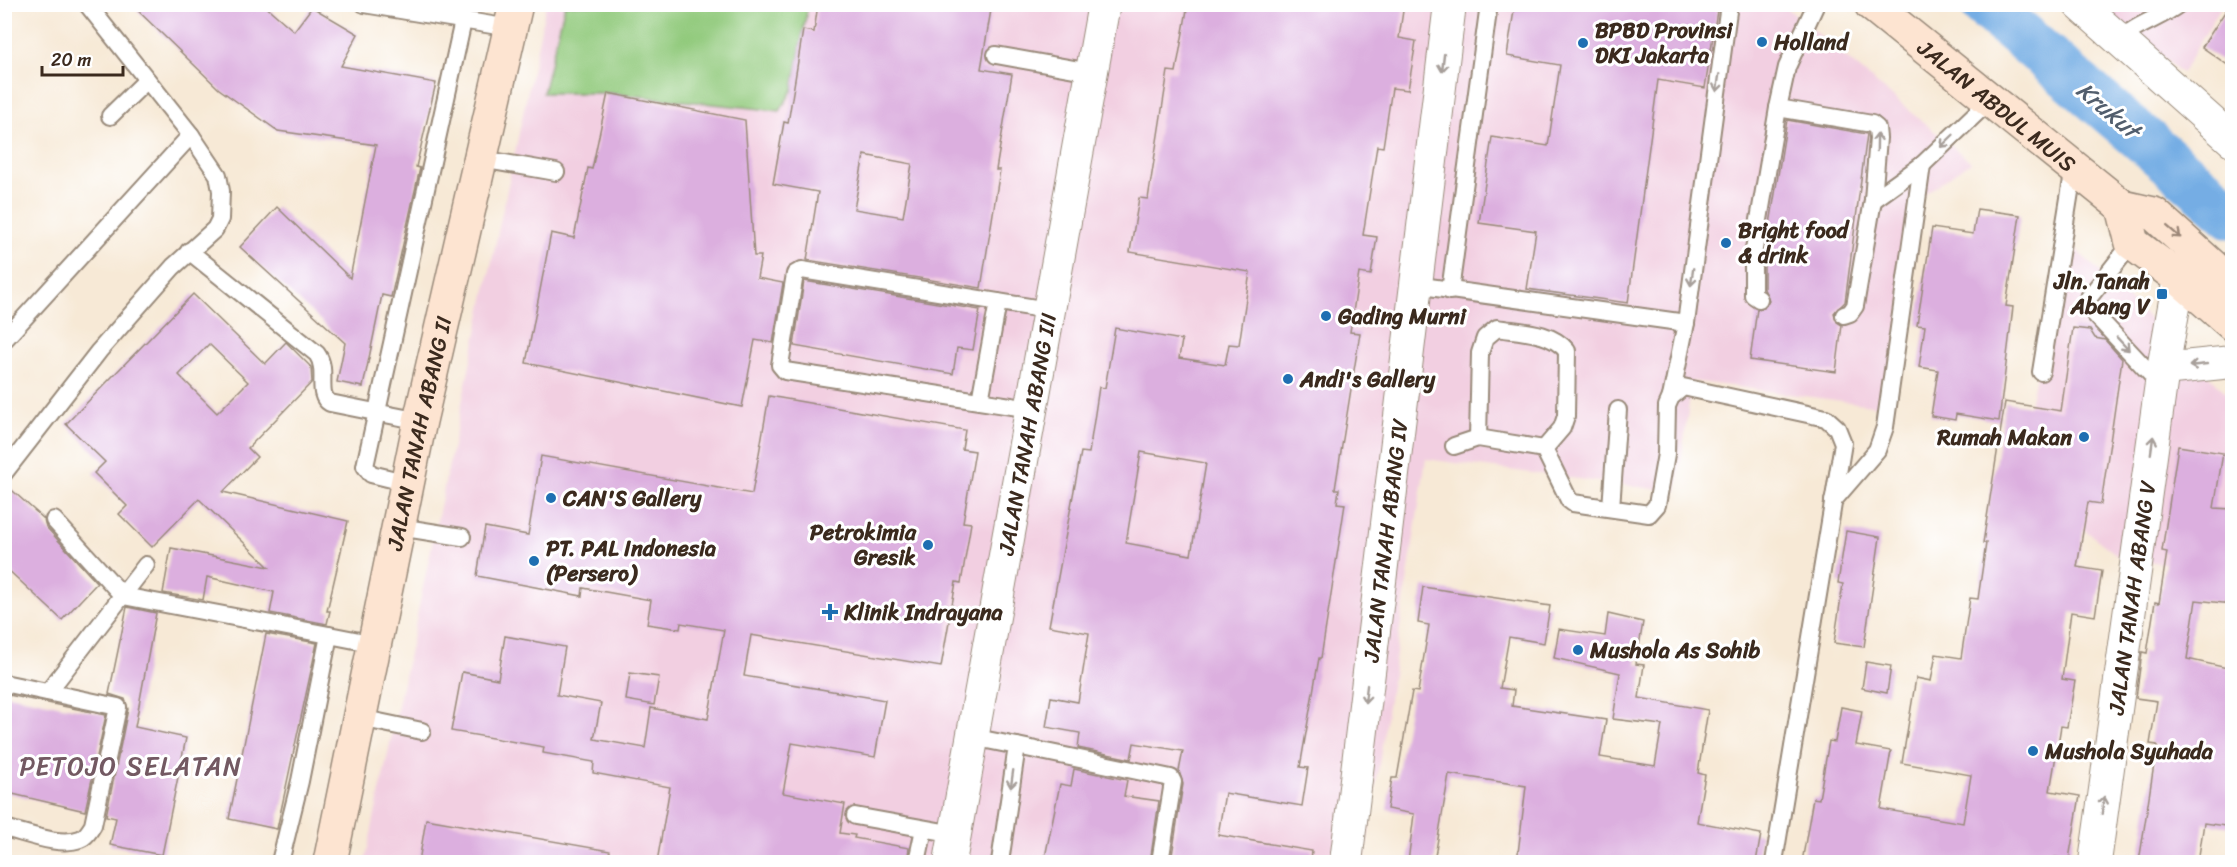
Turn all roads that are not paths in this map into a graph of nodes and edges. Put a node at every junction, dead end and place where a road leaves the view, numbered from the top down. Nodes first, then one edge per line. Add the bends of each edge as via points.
1 (87, 4) edge
2 (1104, 4) edge
3 (1450, 4) edge
4 (1489, 4) edge
5 (1729, 4) edge
6 (1816, 4) edge
7 (1871, 4) edge
8 (2079, 4) edge
9 (2179, 4) edge
10 (369, 5) edge
11 (513, 16) edge
12 (463, 21) junction
13 (2118, 42) junction
14 (996, 55) dead end
15 (1091, 72) junction
16 (147, 80) junction
17 (1989, 101) junction
18 (1778, 108) junction
19 (110, 116) dead end
20 (191, 135) junction
21 (2232, 140) edge
22 (481, 159) junction
23 (1922, 165) junction
24 (2074, 167) junction
25 (556, 172) dead end
26 (1873, 200) junction
27 (2123, 207) junction
28 (2132, 243) junction
29 (189, 251) junction
30 (2179, 278) junction
31 (2232, 284) edge
32 (1415, 285) junction
33 (1450, 291) junction
34 (1758, 299) dead end
35 (998, 302) junction
36 (1048, 310) junction
37 (1844, 315) dead end
38 (1686, 323) junction
39 (2232, 324) edge
40 (4, 340) edge
41 (2232, 362) edge
42 (2041, 372) dead end
43 (2162, 377) junction
44 (1671, 397) junction
45 (980, 401) junction
46 (1031, 409) junction
47 (1618, 410) dead end
48 (376, 411) junction
49 (420, 421) junction
50 (1478, 438) junction
51 (1454, 446) dead end
52 (1544, 450) junction
53 (4, 473) edge
54 (408, 483) junction
55 (1833, 502) junction
56 (1611, 508) junction
57 (54, 520) dead end
58 (399, 527) junction
59 (462, 537) dead end
60 (146, 566) dead end
61 (123, 596) junction
62 (329, 635) junction
63 (375, 644) junction
64 (4, 683) edge
65 (48, 692) junction
66 (360, 718) junction
67 (422, 731) dead end
68 (972, 737) junction
69 (1017, 746) junction
70 (855, 816) dead end
71 (4, 828) edge
72 (924, 829) junction
73 (952, 848) edge
74 (280, 862) edge
75 (330, 862) edge
76 (917, 862) edge
77 (1000, 862) edge
78 (1160, 862) edge
79 (1346, 862) edge
80 (1774, 862) edge
81 (2095, 862) edge

1 - 16 lane
2 - 15 street, JALAN TANAH ABANG III
3 -> 32 street, JALAN TANAH ABANG IV
4 - 33 lane
5 -> 38 lane
6 - 18 lane via 1787,67
7 - 17 street, JALAN ABDUL MUIS
8 - 13 street
9 - 13 lane via 2162,17 2127,32
10 - 12 lane
11 - 12 lane
11 - 22 street, JALAN TANAH ABANG II
12 - 48 lane
13 - 21 street
14 - 15 lane
15 - 36 street, JALAN TANAH ABANG III
16 - 19 lane
16 - 20 lane
17 -> 23 lane
17 - 24 street, JALAN ABDUL MUIS
26 -> 18 lane via 1877,128
18 - 34 lane via 1753,255 1751,284
20 - 29 lane via 218,175 221,191 220,219 215,229
20 - 40 lane
22 - 25 lane
22 - 49 street, JALAN TANAH ABANG II
23 - 26 lane
23 - 55 lane via 1885,427 1877,450
24 - 27 street, JALAN ABDUL MUIS
24 - 42 lane
26 - 37 lane via 1855,306
27 - 28 street
27 -> 31 street, JALAN ABDUL MUIS via 2154,214
28 - 30 street
28 -> 43 lane via 2087,300 2088,307
29 - 48 lane via 317,354 324,366 325,400
29 - 53 lane via 99,351
30 - 39 street
30 - 43 street, JALAN TANAH ABANG V
32 - 33 lane
32 -> 79 street, JALAN TANAH ABANG IV
33 - 38 lane
35 - 36 lane
35 - 45 lane
35 - 45 lane via 802,270 795,274 780,364 785,371
36 - 46 street, JALAN TANAH ABANG III
38 - 44 lane
41 -> 43 street
81 -> 43 street, JALAN TANAH ABANG V
44 - 55 lane via 1683,387 1826,418 1838,428 1843,443
44 - 56 lane via 1667,406 1666,454 1654,510 1649,514
45 - 46 lane
46 - 68 street, JALAN TANAH ABANG III
47 - 56 lane
48 - 49 lane
48 - 54 lane via 365,466 371,474
49 - 54 street, JALAN TANAH ABANG II
50 - 51 lane
50 - 52 lane
50 - 52 lane via 1480,353 1485,338 1497,328 1548,337 1560,342 1567,351 1566,416 1562,428
52 - 56 lane via 1569,500
54 - 58 street, JALAN TANAH ABANG II
55 - 80 lane
57 - 61 lane
58 - 59 lane
58 - 63 street, JALAN TANAH ABANG II
60 - 61 lane
61 - 62 lane
61 - 65 lane
62 - 63 lane
62 - 74 lane
63 - 66 street, JALAN TANAH ABANG II
64 - 65 lane
65 - 71 lane via 118,707 93,825 82,839 72,841
66 - 67 lane
66 - 75 street, JALAN TANAH ABANG II
68 - 69 lane
68 - 73 street, JALAN TANAH ABANG III
69 -> 77 lane
69 - 78 lane via 1171,778
70 - 72 lane
72 - 73 lane
72 - 76 lane

